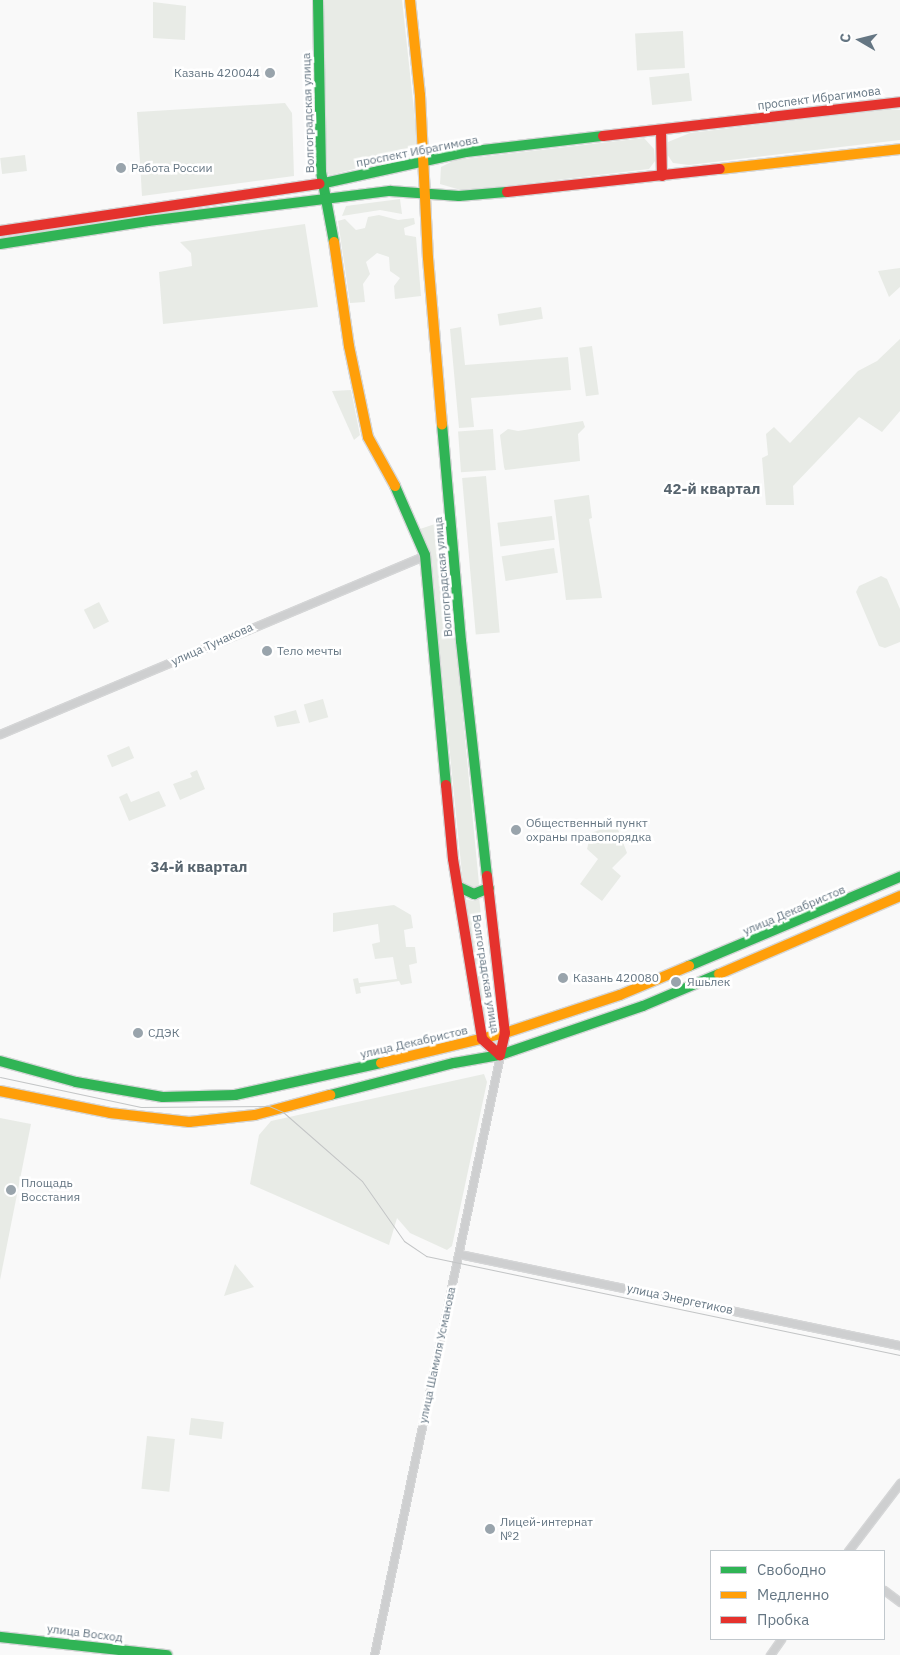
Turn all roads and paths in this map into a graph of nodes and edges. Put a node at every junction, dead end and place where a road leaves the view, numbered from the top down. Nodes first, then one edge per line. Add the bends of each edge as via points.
1 (318, 0) edge
2 (410, 0) edge
3 (900, 102) edge
4 (661, 130) junction
5 (900, 149) edge
6 (424, 161) junction
7 (662, 176) junction
8 (323, 182) junction
9 (425, 193) junction
10 (327, 201) junction
11 (0, 231) edge
12 (0, 244) edge
13 (425, 555) junction
14 (0, 734) edge
15 (900, 877) edge
16 (459, 887) junction
17 (489, 888) junction
18 (900, 896) edge
19 (505, 1033) junction
20 (482, 1039) junction
21 (500, 1055) junction
22 (0, 1061) edge
23 (0, 1091) edge
24 (459, 1254) junction
25 (900, 1345) edge
26 (900, 1483) edge
27 (849, 1550) edge
28 (885, 1591) edge
29 (900, 1602) edge
30 (0, 1636) edge
31 (780, 1640) edge
32 (167, 1655) edge
33 (374, 1655) edge
34 (770, 1655) edge

1 - 8 main road, Волгоградская улица
2 - 6 main road, Волгоградская улица
3 - 4 main road, проспект Ибрагимова
4 - 6 main road, проспект Ибрагимова via 466,152
4 - 7 main road
5 - 7 main road
6 - 8 main road, проспект Ибрагимова
6 - 9 main road, Волгоградская улица
7 - 9 main road via 459,196
8 - 10 main road, Волгоградская улица
8 - 11 main road, проспект Ибрагимова
9 - 10 main road via 390,192
9 - 17 main road, Волгоградская улица via 461,641
10 - 12 main road via 148,221
10 - 13 main road, Волгоградская улица via 349,346 368,437 392,480
13 - 14 street, улица Тунакова
13 - 16 main road, Волгоградская улица via 452,849
15 - 19 main road, улица Декабристов via 620,995
16 - 17 main road via 474,894
16 - 20 main road, Волгоградская улица
17 - 19 main road, Волгоградская улица
18 - 21 main road via 643,1006
19 - 20 main road, улица Декабристов
19 - 21 main road, Волгоградская улица
20 - 21 main road, Волгоградская улица
20 - 22 main road, улица Декабристов via 280,1087 192,1098 118,1090
21 - 23 main road via 454,1063 255,1115 189,1122 110,1114
21 - 24 street, улица Шамиля Усманова
24 - 25 street, улица Энергетиков
24 - 33 street, улица Шамиля Усманова
26 - 27 street
28 - 29 street
30 - 32 main road, улица Восход
31 - 34 street

